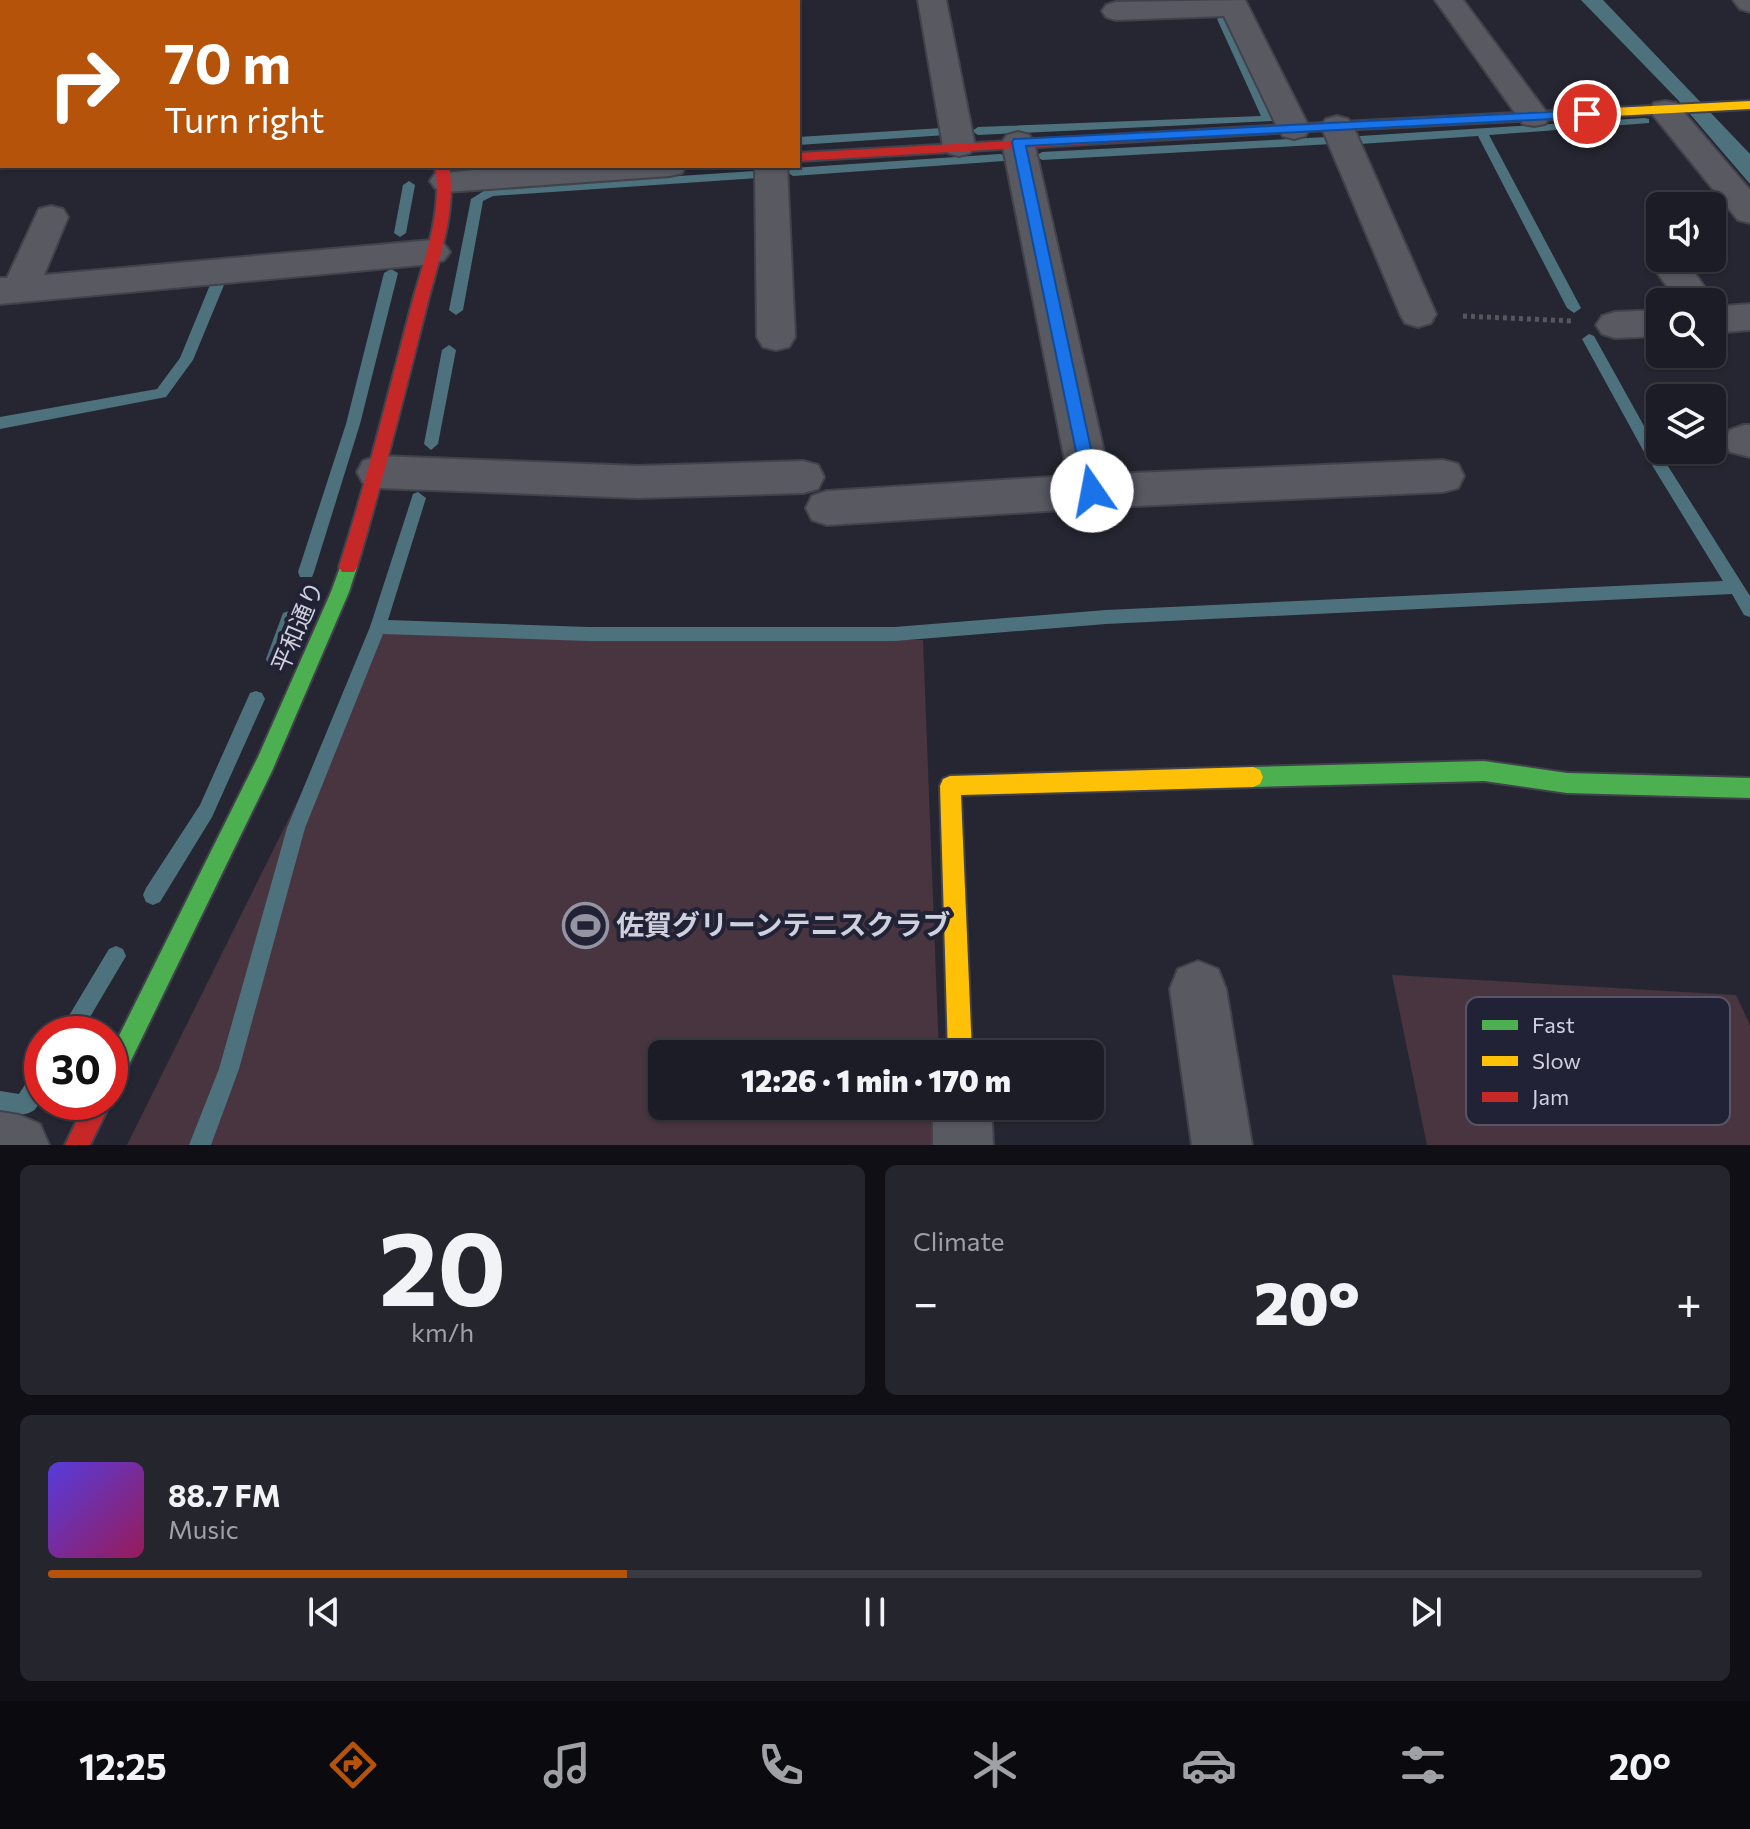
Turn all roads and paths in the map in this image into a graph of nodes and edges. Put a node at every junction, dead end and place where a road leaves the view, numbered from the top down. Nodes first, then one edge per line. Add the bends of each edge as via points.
1 (932, 0) edge
2 (1449, 0) edge
3 (1233, 3) edge
4 (1116, 11) dead end
5 (1750, 105) edge
6 (1672, 110) junction
7 (1534, 117) junction
8 (1337, 126) junction
9 (1294, 129) junction
10 (1018, 142) junction
11 (959, 146) junction
12 (800, 157) edge
13 (614, 168) edge
14 (771, 168) edge
15 (444, 174) edge
16 (1750, 212) edge
17 (51, 217) dead end
18 (432, 252) junction
19 (10, 290) edge
20 (1418, 314) joint
21 (1750, 317) edge
22 (1726, 319) edge
23 (1646, 324) edge
24 (1615, 325) joint
25 (776, 337) dead end
26 (378, 472) junction
27 (1443, 476) dead end
28 (1092, 491) junction
29 (1750, 788) edge
30 (1198, 989) dead end
31 (959, 1040) edge
32 (128, 1042) edge
33 (90, 1120) edge
34 (962, 1120) edge
35 (0, 1142) edge
36 (19, 1145) edge
37 (77, 1145) edge
38 (963, 1145) edge
39 (1222, 1145) edge

1 - 11 street
2 - 7 street
3 - 4 street
3 - 9 street
5 - 6 street
6 - 7 street
6 - 16 street
7 - 8 street
8 - 9 street
8 - 20 street
9 - 10 street
10 - 11 street
10 - 28 street
11 - 12 street
13 - 15 street
14 - 25 street
15 - 18 street, 平和通り
17 - 19 street
18 - 19 street
18 - 26 street, 平和通り
20 - 24 path
21 - 22 street
23 - 24 street
26 - 28 street via 815,493
26 - 32 street, 平和通り via 340,592 265,764
27 - 28 street
29 - 31 street via 1567,783 1484,771 950,786
30 - 39 street
33 - 37 street
34 - 38 street
35 - 36 street

